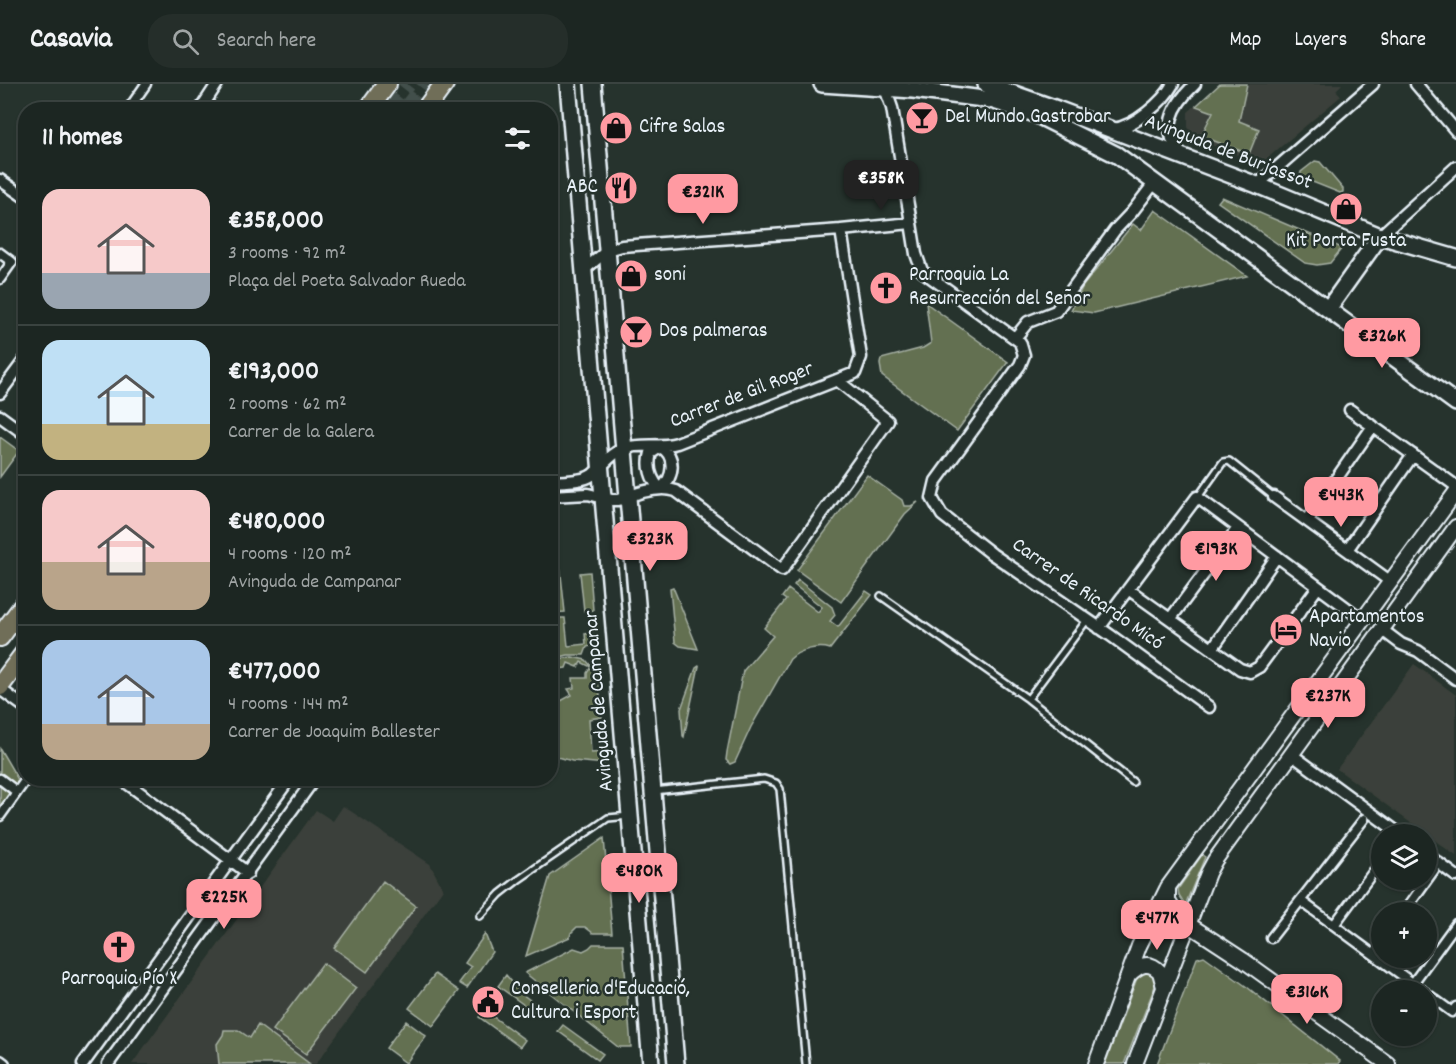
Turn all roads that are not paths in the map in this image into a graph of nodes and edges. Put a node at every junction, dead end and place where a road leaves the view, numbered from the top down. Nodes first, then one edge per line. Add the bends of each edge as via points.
1 (146, 84) edge
2 (217, 84) edge
3 (444, 84) edge
4 (568, 84) edge
5 (593, 84) edge
6 (822, 84) edge
7 (986, 84) edge
8 (1174, 84) edge
9 (1373, 84) edge
10 (1416, 84) edge
11 (384, 86) edge
12 (886, 86) edge
13 (1192, 88) edge
14 (134, 102) edge
15 (205, 102) edge
16 (373, 102) edge
17 (431, 102) edge
18 (1110, 129) junction
19 (1456, 131) edge
20 (1186, 159) junction
21 (1456, 167) edge
22 (0, 180) edge
23 (1155, 182) junction
24 (1257, 185) junction
25 (18, 192) edge
26 (911, 223) junction
27 (841, 230) junction
28 (1380, 236) junction
29 (608, 250) junction
30 (0, 254) edge
31 (1456, 258) edge
32 (585, 269) junction
33 (0, 279) edge
34 (1328, 309) junction
35 (1015, 338) junction
36 (18, 369) edge
37 (837, 380) junction
38 (0, 393) edge
39 (1456, 403) edge
40 (1350, 410) dead end
41 (0, 416) edge
42 (1373, 426) junction
43 (18, 429) edge
44 (660, 447) junction
45 (624, 448) junction
46 (1413, 455) junction
47 (602, 464) junction
48 (558, 481) edge
49 (1456, 486) edge
50 (660, 489) junction
51 (1456, 492) edge
52 (558, 496) edge
53 (627, 496) junction
54 (604, 497) junction
55 (1274, 497) joint
56 (1197, 498) junction
57 (1307, 521) junction
58 (1456, 527) edge
59 (1238, 528) junction
60 (1347, 550) junction
61 (1277, 556) junction
62 (1390, 582) junction
63 (1318, 587) junction
64 (1128, 589) junction
65 (881, 596) dead end
66 (18, 613) edge
67 (1171, 618) junction
68 (1087, 620) junction
69 (1363, 620) junction
70 (1099, 628) junction
71 (1381, 629) junction
72 (0, 637) edge
73 (1212, 649) junction
74 (18, 662) edge
75 (1456, 679) edge
76 (0, 688) edge
77 (1028, 699) junction
78 (18, 702) edge
79 (1209, 707) dead end
80 (1291, 754) junction
81 (0, 779) edge
82 (1133, 782) dead end
83 (21, 786) edge
84 (131, 786) edge
85 (284, 786) edge
86 (309, 786) edge
87 (653, 791) junction
88 (17, 792) junction
89 (655, 814) junction
90 (0, 816) edge
91 (631, 816) junction
92 (1364, 819) dead end
93 (1386, 824) edge
94 (231, 860) junction
95 (1437, 862) edge
96 (658, 867) junction
97 (248, 873) junction
98 (1371, 875) edge
99 (1456, 876) edge
100 (636, 879) junction
101 (1168, 887) junction
102 (661, 892) junction
103 (1301, 901) junction
104 (480, 916) dead end
105 (1188, 924) junction
106 (1456, 924) edge
107 (1334, 925) junction
108 (1272, 938) dead end
109 (1371, 952) edge
110 (1393, 968) edge
111 (1129, 975) junction
112 (1409, 980) edge
113 (1415, 980) edge
114 (1164, 987) junction
115 (1437, 1000) edge
116 (1454, 1010) edge
117 (0, 1061) edge
118 (4, 1064) edge
119 (83, 1064) edge
120 (108, 1064) edge
121 (651, 1064) edge
122 (676, 1064) edge
123 (806, 1064) edge
124 (1096, 1064) edge
125 (1135, 1064) edge
126 (1388, 1064) edge

1 - 14 street
2 - 15 street
3 - 17 main road
4 - 32 main road, Avinguda de Campanar
5 - 29 main road
6 - 12 main road, Avinguda de Burjassot
7 - 18 main road, Avinguda de Burjassot
8 - 13 street
8 - 18 street via 1136,121
9 - 24 street
10 - 19 street
11 - 16 main road
12 - 23 main road, Avinguda de Burjassot via 965,95 1016,107 1117,155
12 - 26 street
13 - 20 street via 1178,104 1170,123 1174,143
18 - 20 main road, Avinguda de Burjassot
20 - 24 main road, Avinguda de Burjassot
21 - 28 street
22 - 25 street
23 - 34 main road, Avinguda de Burjassot
23 - 35 street via 1056,311 1028,322
24 - 28 main road, Avinguda de Burjassot
26 - 27 street
26 - 35 street via 922,270
27 - 29 street
27 - 37 street, Carrer de Gil Roger via 861,357 855,373
28 - 31 main road, Avinguda de Burjassot
28 - 34 main road
29 - 32 street
29 - 45 main road
30 - 33 street via 12,262
32 - 47 main road, Avinguda de Campanar
34 - 39 main road, Avinguda de Burjassot
35 - 68 street, Carrer de Ricardo Micó via 1023,348 1020,365 933,487 933,498 942,515
36 - 38 street
37 - 44 street, Carrer de Gil Roger
37 - 50 street, Carrer de Gil Roger via 888,421 782,570 676,491
40 - 42 street
41 - 43 street
42 - 46 street
42 - 57 street
44 - 45 street, Carrer de Gil Roger
44 - 50 street via 651,453 650,465 652,478
44 - 50 street via 669,454 672,471
45 - 47 street
45 - 53 main road
46 - 49 street
46 - 60 street
47 - 48 street via 586,478
47 - 54 main road, Avinguda de Campanar
50 - 53 street
51 - 62 street
52 - 54 street
53 - 54 street via 612,500
53 - 87 main road
54 - 91 main road, Avinguda de Campanar
55 - 56 lane via 1226,461
55 - 57 street
56 - 59 street
56 - 64 street
57 - 60 street
58 - 71 street
59 - 61 street
59 - 67 street
60 - 62 street
61 - 63 street
61 - 73 street
62 - 69 street
63 - 69 street
63 - 73 street via 1259,667 1250,672 1240,669
64 - 67 street
64 - 70 street
65 - 77 lane
66 - 72 main road
67 - 73 street
68 - 70 street, Carrer de Ricardo Micó
68 - 77 lane
69 - 101 street
70 - 79 street, Carrer de Ricardo Micó
71 - 75 street
71 - 80 street
74 - 76 main road
76 - 78 street
77 - 82 lane
80 - 93 street
80 - 105 street via 1215,860
81 - 88 street
83 - 88 street
84 - 94 street
85 - 94 street
86 - 97 street
87 - 89 main road
87 - 123 lane via 764,779 780,789
88 - 90 street
89 - 91 main road via 644,804 636,806
89 - 96 main road
91 - 100 main road, Avinguda de Campanar
91 - 104 lane via 608,818 509,887
92 - 103 street
94 - 97 street
94 - 119 street
95 - 99 street
96 - 100 main road
96 - 102 main road
97 - 120 street
98 - 107 street
100 - 102 main road via 643,888
100 - 121 main road, Avinguda de Campanar
101 - 105 street via 1168,901
101 - 111 street via 1149,922
102 - 122 main road
103 - 107 street
103 - 108 street
105 - 114 street
105 - 126 street
106 - 113 street
107 - 109 street
110 - 112 street
111 - 114 street via 1141,965 1150,965 1160,972
111 - 124 street
114 - 125 street
115 - 116 street
117 - 118 street

